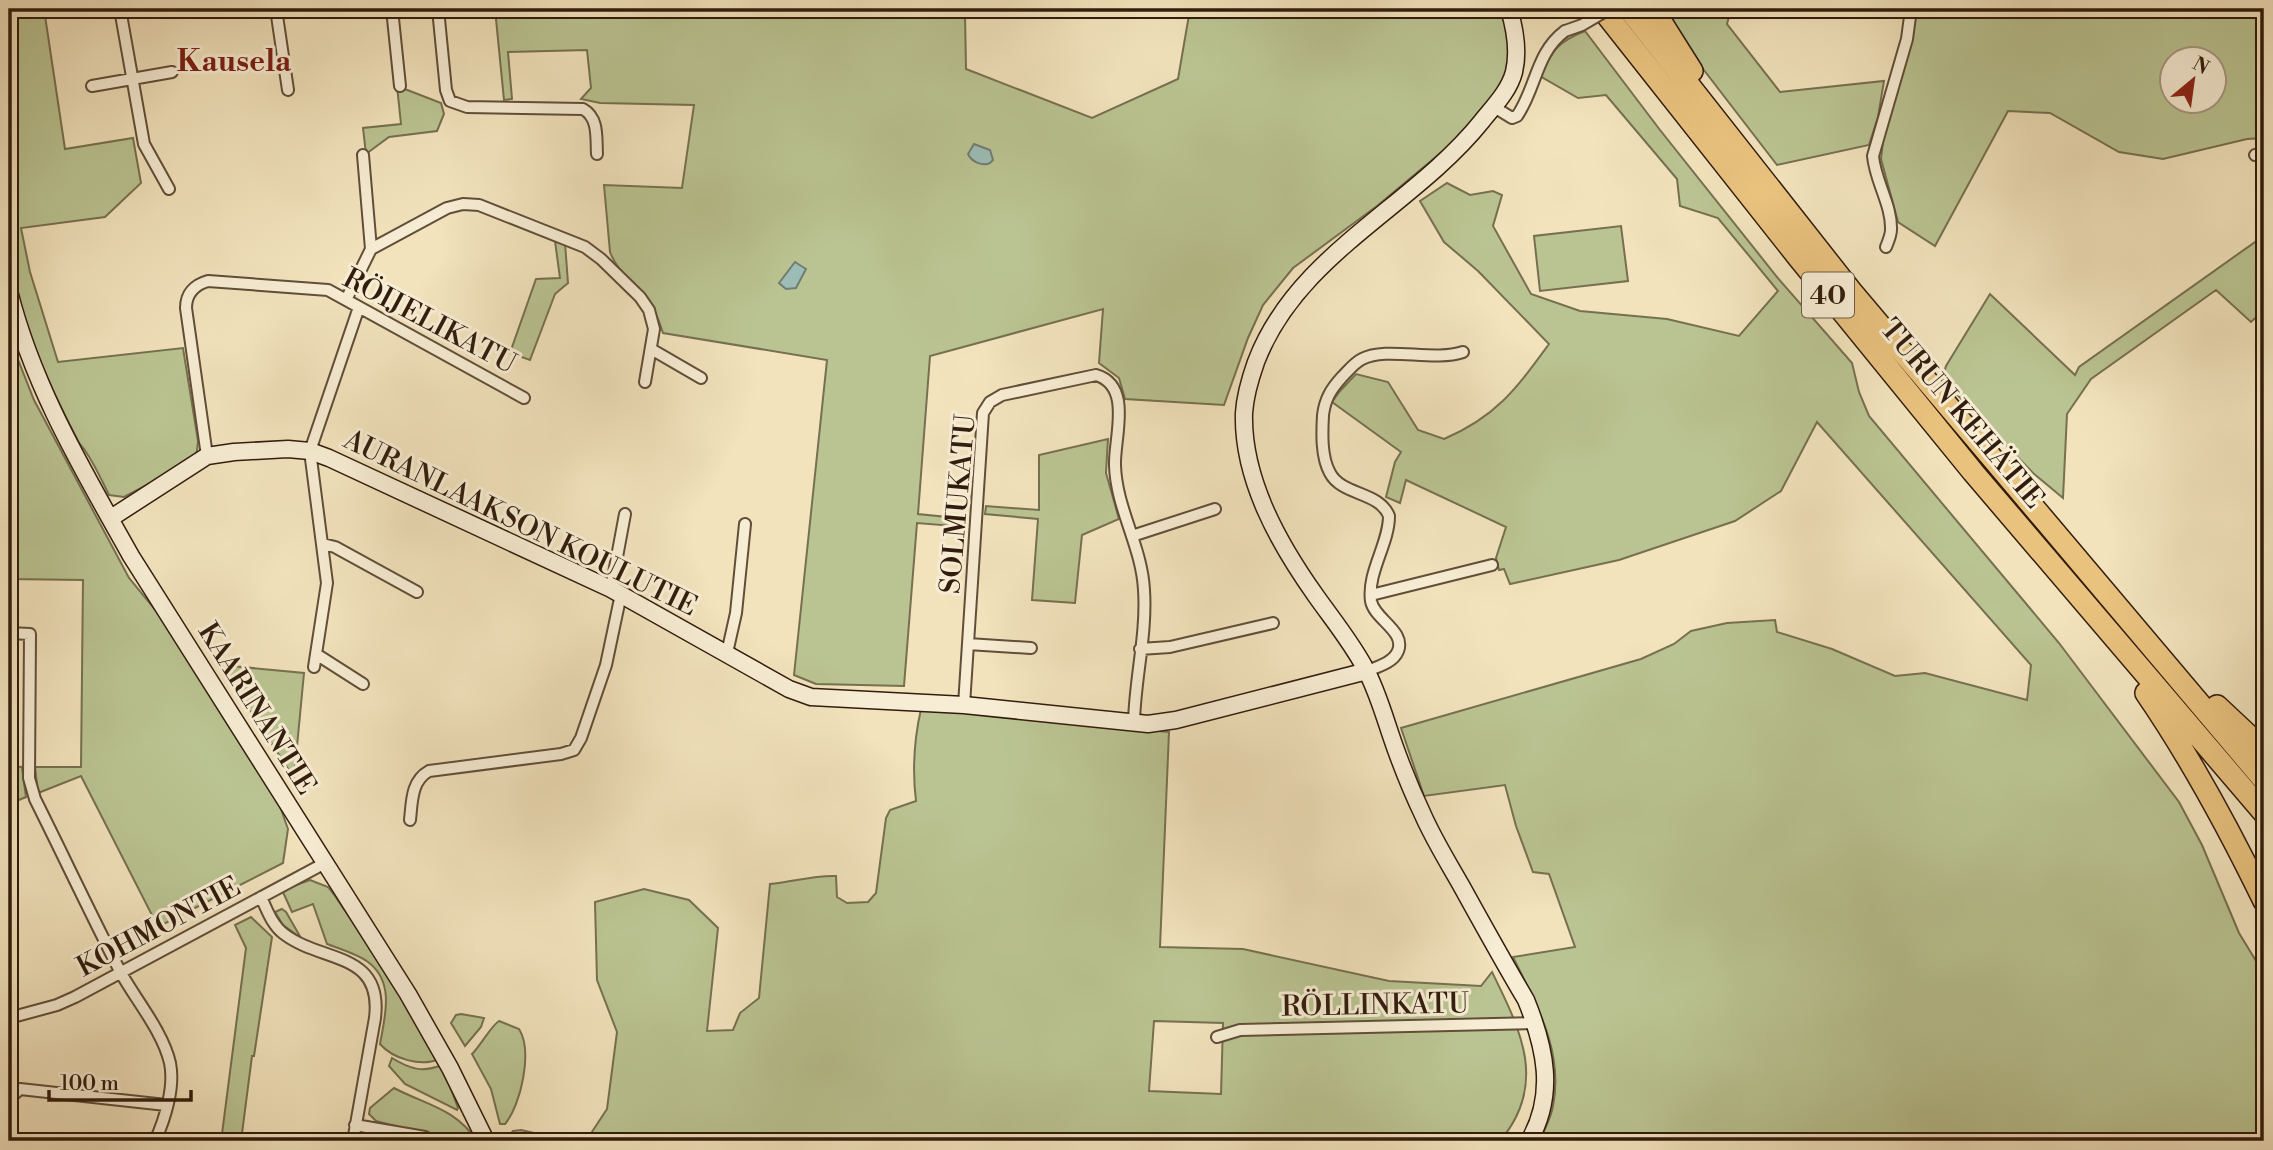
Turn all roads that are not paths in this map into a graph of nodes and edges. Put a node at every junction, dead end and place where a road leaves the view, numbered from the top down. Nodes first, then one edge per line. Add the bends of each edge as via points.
1 (120, 9) edge
2 (276, 9) edge
3 (392, 9) edge
4 (438, 9) edge
5 (1509, 9) edge
6 (1602, 9) edge
7 (1609, 9) edge
8 (1629, 9) edge
9 (1653, 9) edge
10 (1911, 9) edge
11 (172, 72) dead end
12 (132, 79) junction
13 (92, 86) dead end
14 (400, 86) dead end
15 (288, 90) dead end
16 (1494, 107) junction
17 (363, 155) dead end
18 (597, 155) dead end
19 (1758, 172) junction
20 (170, 189) dead end
21 (1886, 247) dead end
22 (371, 249) junction
23 (9, 291) edge
24 (346, 300) junction
25 (359, 307) junction
26 (651, 349) junction
27 (1463, 352) dead end
28 (701, 378) dead end
29 (645, 383) dead end
30 (524, 397) dead end
31 (310, 451) junction
32 (207, 456) junction
33 (1215, 509) dead end
34 (625, 514) dead end
35 (111, 518) junction
36 (745, 524) dead end
37 (1132, 536) junction
38 (323, 544) junction
39 (1492, 565) dead end
40 (2062, 575) junction
41 (616, 591) junction
42 (417, 592) dead end
43 (1371, 595) junction
44 (1273, 623) dead end
45 (9, 633) edge
46 (2144, 637) junction
47 (968, 644) junction
48 (1031, 648) dead end
49 (1140, 649) junction
50 (727, 653) junction
51 (316, 654) junction
52 (314, 667) dead end
53 (1367, 671) junction
54 (363, 684) dead end
55 (964, 705) junction
56 (1134, 723) junction
57 (2264, 750) edge
58 (2264, 780) edge
59 (2264, 813) edge
60 (410, 820) dead end
61 (325, 863) junction
62 (261, 897) junction
63 (2264, 901) edge
64 (122, 973) junction
65 (9, 1018) edge
66 (1535, 1023) junction
67 (1217, 1037) dead end
68 (166, 1105) junction
69 (9, 1115) edge
70 (355, 1125) junction
71 (425, 1137) dead end
72 (155, 1141) edge
73 (353, 1141) edge
74 (486, 1141) edge
75 (1529, 1141) edge

1 - 12 street
2 - 15 street
3 - 14 street
4 - 18 street via 450,101 467,107 583,109 595,122
5 - 16 street via 1516,58 1510,81
6 - 40 highway, TURUN KEHÄTIE / 40 via 1890,370
7 - 16 street, bridge via 1554,41 1538,65 1517,116 1512,118
8 - 19 highway, TURUN KEHÄTIE / 40
9 - 19 highway
10 - 21 street via 1907,39 1873,156 1892,231
11 - 12 street
12 - 13 street
12 - 20 street via 144,144
16 - 53 street via 1445,163 1341,248 1292,299 1261,349 1244,402 1250,458 1273,527
17 - 22 street
19 - 46 highway, TURUN KEHÄTIE / 40 via 1851,292
22 - 24 street
22 - 26 street via 447,208 463,204 486,207 576,243 601,259 645,303 653,323
23 - 35 street, KAARINANTIE via 38,380
24 - 25 street, RÖIJELIKATU
24 - 32 street, RÖIJELIKATU via 321,288 219,281 203,283 190,293 186,314
25 - 30 street, RÖIJELIKATU
25 - 31 street
26 - 28 street
26 - 29 street
27 - 43 street via 1365,358 1335,384 1326,400 1323,445 1329,473 1346,488 1380,504 1389,516
31 - 32 street, AURANLAAKSON KOULUTIE
31 - 38 street
31 - 41 street, AURANLAAKSON KOULUTIE
32 - 35 street, AURANLAAKSON KOULUTIE
33 - 37 street
34 - 41 street
35 - 61 street, KAARINANTIE
36 - 50 street
37 - 47 street, SOLMUKATU via 1115,469 1118,409 1109,381 1086,375 993,399 982,422
37 - 49 street, SOLMUKATU via 1144,587
38 - 42 street
38 - 51 street via 327,596
39 - 43 street
40 - 59 highway, TURUN KEHÄTIE / 40
40 - 63 highway via 2190,759
41 - 50 street, AURANLAAKSON KOULUTIE
41 - 60 street via 607,665 576,747 561,754 429,771 415,786
43 - 53 street via 1374,609 1396,635 1399,647 1388,662
44 - 49 street via 1170,647
45 - 64 street via 30,634 29,778 35,799
46 - 57 highway
46 - 58 highway, TURUN KEHÄTIE / 40
47 - 48 street
47 - 55 street, SOLMUKATU
49 - 56 street, SOLMUKATU
50 - 55 street, AURANLAAKSON KOULUTIE via 803,695
51 - 52 street
51 - 54 street
53 - 56 street, AURANLAAKSON KOULUTIE via 1176,720
53 - 66 street via 1425,819
55 - 56 street, AURANLAAKSON KOULUTIE
61 - 62 street, KOHMONTIE
61 - 74 street, KAARINANTIE via 417,1009
62 - 64 street, KOHMONTIE
62 - 70 street via 283,933 351,963 370,981 376,1006
64 - 65 street, KOHMONTIE via 57,1005
64 - 68 street via 166,1051 171,1072
66 - 67 street, RÖLLINKATU via 1240,1030
66 - 75 street via 1546,1092
68 - 69 street via 20,1089 11,1097
68 - 72 street
70 - 71 street
70 - 73 street

